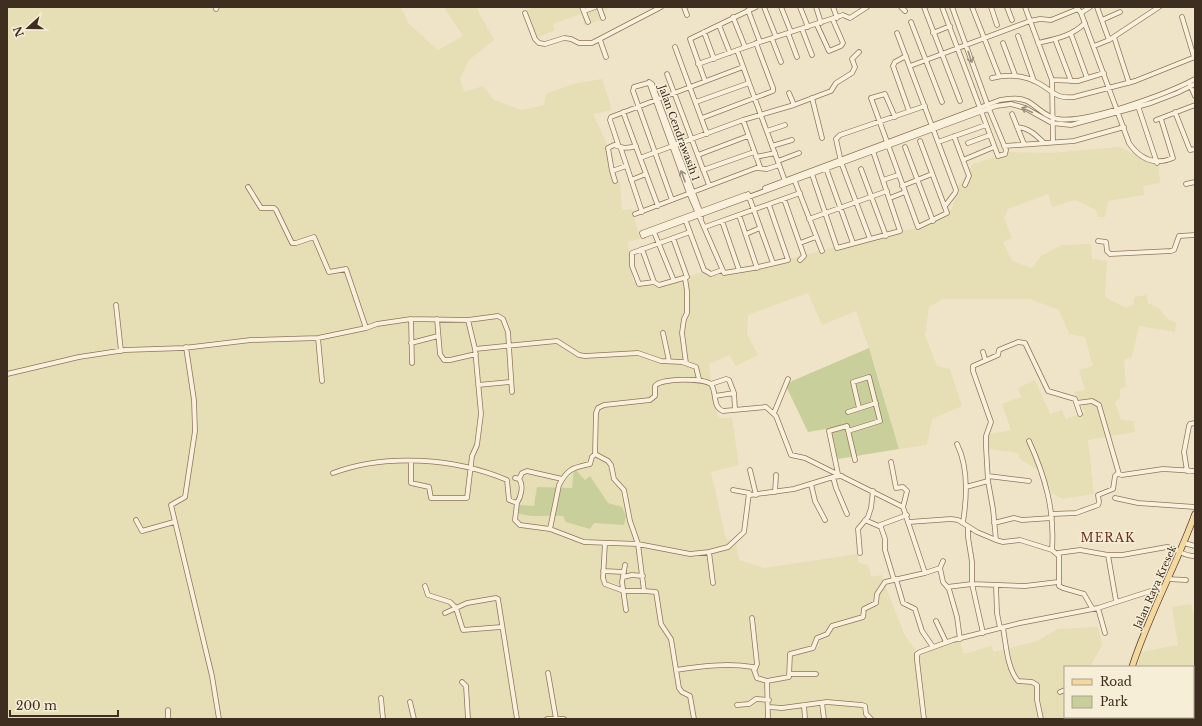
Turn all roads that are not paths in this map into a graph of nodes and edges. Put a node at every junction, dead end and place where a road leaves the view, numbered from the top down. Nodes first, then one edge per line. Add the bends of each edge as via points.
1 (595, 7) edge
2 (599, 7) edge
3 (659, 7) edge
4 (684, 7) edge
5 (756, 7) edge
6 (764, 7) edge
7 (781, 7) edge
8 (800, 7) edge
9 (816, 7) edge
10 (832, 7) edge
11 (867, 7) edge
12 (901, 7) edge
13 (924, 7) edge
14 (942, 7) edge
15 (952, 7) edge
16 (972, 7) edge
17 (991, 7) edge
18 (1007, 7) edge
19 (1025, 7) edge
20 (1090, 7) edge
21 (1097, 7) edge
22 (1160, 7) edge
23 (583, 9) edge
24 (748, 10) junction
25 (905, 11) dead end
26 (1120, 12) dead end
27 (525, 13) dead end
28 (1081, 13) junction
29 (687, 15) dead end
30 (734, 17) junction
31 (1182, 17) dead end
32 (603, 18) dead end
33 (835, 19) junction
34 (1012, 20) dead end
35 (1102, 20) junction
36 (1030, 21) junction
37 (588, 22) dead end
38 (911, 22) dead end
39 (1085, 23) junction
40 (819, 24) junction
41 (719, 25) junction
42 (997, 25) dead end
43 (950, 26) junction
44 (808, 27) junction
45 (802, 29) junction
46 (704, 32) junction
47 (790, 32) junction
48 (898, 33) dead end
49 (934, 33) junction
50 (1071, 34) junction
51 (1018, 36) dead end
52 (1114, 37) junction
53 (774, 38) junction
54 (984, 38) junction
55 (1055, 39) junction
56 (600, 40) junction
57 (1109, 40) junction
58 (758, 42) junction
59 (1003, 43) dead end
60 (1038, 43) junction
61 (966, 45) junction
62 (1094, 46) junction
63 (745, 47) junction
64 (675, 48) dead end
65 (958, 48) junction
66 (737, 50) junction
67 (859, 52) dead end
68 (730, 53) junction
69 (942, 54) junction
70 (812, 55) dead end
71 (906, 56) junction
72 (606, 57) dead end
73 (797, 57) dead end
74 (1195, 57) edge
75 (714, 59) junction
76 (926, 60) junction
77 (781, 62) dead end
78 (698, 64) junction
79 (910, 66) junction
80 (743, 67) junction
81 (1104, 73) junction
82 (667, 74) dead end
83 (1015, 75) junction
84 (999, 76) junction
85 (992, 78) dead end
86 (1087, 78) junction
87 (1195, 79) edge
88 (1052, 80) junction
89 (705, 81) junction
90 (1034, 81) junction
91 (1071, 81) junction
92 (749, 83) junction
93 (1129, 83) junction
94 (1192, 84) edge
95 (690, 86) junction
96 (1110, 87) junction
97 (674, 92) junction
98 (1175, 92) junction
99 (788, 93) dead end
100 (1052, 94) junction
101 (1195, 96) edge
102 (812, 98) junction
103 (656, 99) junction
104 (755, 99) junction
105 (960, 101) dead end
106 (696, 102) junction
107 (942, 102) dead end
108 (794, 105) junction
109 (639, 106) junction
110 (925, 106) junction
111 (1138, 106) junction
112 (1195, 106) edge
113 (988, 107) junction
114 (980, 110) junction
115 (1117, 111) junction
116 (623, 112) junction
117 (909, 112) junction
118 (1175, 112) junction
119 (1012, 114) dead end
120 (761, 115) junction
121 (895, 117) junction
122 (702, 118) junction
123 (1053, 118) junction
124 (743, 120) junction
125 (880, 122) junction
126 (1052, 123) junction
127 (785, 124) dead end
128 (986, 125) junction
129 (932, 127) junction
130 (1017, 127) junction
131 (1124, 127) junction
132 (767, 131) junction
133 (707, 134) junction
134 (748, 136) junction
135 (954, 136) junction
136 (990, 136) junction
137 (822, 138) dead end
138 (692, 139) junction
139 (792, 140) dead end
140 (920, 141) dead end
141 (938, 142) junction
142 (1053, 142) junction
143 (968, 143) dead end
144 (1044, 143) junction
145 (618, 144) dead end
146 (1024, 144) junction
147 (886, 145) junction
148 (636, 146) junction
149 (674, 146) junction
150 (772, 146) junction
151 (1004, 146) junction
152 (905, 147) dead end
153 (994, 147) junction
154 (621, 149) junction
155 (1195, 149) edge
156 (873, 151) junction
157 (754, 152) junction
158 (656, 153) junction
159 (775, 153) junction
160 (799, 154) dead end
161 (698, 155) junction
162 (756, 157) junction
163 (640, 158) junction
164 (841, 160) junction
165 (962, 160) junction
166 (1156, 163) junction
167 (779, 164) junction
168 (626, 166) junction
169 (760, 167) junction
170 (826, 168) junction
171 (861, 169) dead end
172 (703, 170) junction
173 (612, 171) junction
174 (646, 174) junction
175 (812, 174) junction
176 (932, 174) junction
177 (898, 175) junction
178 (794, 178) junction
179 (631, 180) junction
180 (883, 180) junction
181 (917, 180) junction
182 (615, 181) dead end
183 (785, 181) junction
184 (1195, 182) edge
185 (1186, 184) dead end
186 (709, 185) junction
187 (964, 185) dead end
188 (902, 186) junction
189 (248, 187) dead end
190 (691, 192) junction
191 (887, 192) junction
192 (905, 192) junction
193 (800, 193) junction
194 (749, 195) junction
195 (871, 197) junction
196 (890, 198) junction
197 (784, 199) junction
198 (672, 200) junction
199 (856, 202) junction
200 (769, 205) junction
201 (658, 206) junction
202 (945, 206) junction
203 (840, 208) junction
204 (754, 210) junction
205 (642, 212) junction
206 (635, 214) dead end
207 (700, 214) junction
208 (825, 214) junction
209 (739, 215) junction
210 (685, 219) junction
211 (810, 219) junction
212 (722, 221) junction
213 (933, 221) junction
214 (705, 227) junction
215 (760, 228) junction
216 (654, 232) junction
217 (690, 232) junction
218 (746, 234) junction
219 (1195, 235) edge
220 (886, 236) junction
221 (816, 237) junction
222 (673, 238) junction
223 (870, 239) junction
224 (1098, 241) dead end
225 (658, 243) junction
226 (800, 243) junction
227 (853, 243) junction
228 (642, 249) junction
229 (822, 251) dead end
230 (800, 260) dead end
231 (773, 263) junction
232 (758, 268) junction
233 (722, 270) junction
234 (740, 270) junction
235 (685, 278) junction
236 (674, 281) junction
237 (654, 282) junction
238 (116, 305) dead end
239 (410, 319) junction
240 (437, 319) junction
241 (468, 320) junction
242 (366, 328) junction
243 (663, 333) dead end
244 (438, 336) junction
245 (318, 338) junction
246 (411, 343) junction
247 (509, 346) junction
248 (186, 348) junction
249 (121, 350) junction
250 (475, 351) junction
251 (983, 352) dead end
252 (985, 360) junction
253 (669, 361) junction
254 (412, 363) dead end
255 (686, 363) junction
256 (7, 374) edge
257 (699, 379) junction
258 (788, 379) dead end
259 (322, 380) dead end
260 (511, 382) junction
261 (711, 384) junction
262 (478, 385) junction
263 (512, 392) dead end
264 (734, 393) junction
265 (715, 396) junction
266 (876, 403) junction
267 (1077, 403) junction
268 (858, 408) junction
269 (735, 410) junction
270 (848, 412) dead end
271 (774, 413) junction
272 (1080, 414) dead end
273 (1195, 423) edge
274 (848, 431) junction
275 (1029, 441) dead end
276 (957, 444) dead end
277 (595, 454) junction
278 (855, 460) dead end
279 (411, 461) junction
280 (891, 462) dead end
281 (470, 469) junction
282 (750, 470) dead end
283 (1187, 471) junction
284 (1195, 471) edge
285 (333, 473) dead end
286 (1118, 473) junction
287 (838, 474) junction
288 (776, 475) dead end
289 (843, 476) junction
290 (833, 477) junction
291 (988, 478) junction
292 (562, 479) junction
293 (1029, 481) dead end
294 (811, 484) junction
295 (966, 487) junction
296 (733, 490) dead end
297 (873, 491) junction
298 (774, 492) junction
299 (756, 494) junction
300 (750, 495) junction
301 (1115, 498) dead end
302 (517, 503) junction
303 (903, 507) junction
304 (1195, 507) edge
305 (847, 514) dead end
306 (1195, 514) edge
307 (907, 515) junction
308 (1052, 516) junction
309 (136, 520) dead end
310 (825, 520) dead end
311 (865, 520) junction
312 (174, 522) junction
313 (909, 522) junction
314 (963, 522) junction
315 (994, 523) junction
316 (880, 526) junction
317 (968, 527) junction
318 (550, 529) junction
319 (996, 540) junction
320 (605, 543) junction
321 (1184, 543) junction
322 (638, 544) junction
323 (1195, 546) edge
324 (1052, 550) junction
325 (709, 552) junction
326 (860, 553) dead end
327 (1058, 553) junction
328 (1180, 553) junction
329 (1108, 555) junction
330 (1195, 556) edge
331 (943, 561) dead end
332 (624, 565) dead end
333 (940, 568) junction
334 (602, 571) junction
335 (925, 573) junction
336 (623, 575) junction
337 (642, 576) junction
338 (1167, 579) junction
339 (895, 580) junction
340 (1186, 580) dead end
341 (1058, 582) junction
342 (713, 583) dead end
343 (972, 584) junction
344 (425, 586) dead end
345 (996, 586) junction
346 (947, 587) junction
347 (1163, 587) junction
348 (624, 591) junction
349 (644, 591) junction
350 (1116, 601) junction
351 (456, 608) junction
352 (1092, 608) junction
353 (1098, 608) junction
354 (626, 610) dead end
355 (445, 613) dead end
356 (752, 618) dead end
357 (936, 621) dead end
358 (501, 627) junction
359 (1002, 628) junction
360 (983, 633) junction
361 (1105, 633) dead end
362 (960, 639) junction
363 (946, 642) junction
364 (933, 647) junction
365 (1132, 666) edge
366 (755, 669) junction
367 (676, 670) junction
368 (548, 673) dead end
369 (790, 674) junction
370 (816, 674) dead end
371 (767, 681) junction
372 (462, 682) dead end
373 (1064, 690) edge
374 (1060, 692) dead end
375 (381, 698) dead end
376 (769, 700) junction
377 (410, 702) dead end
378 (822, 703) junction
379 (737, 705) dead end
380 (804, 705) junction
381 (769, 707) junction
382 (168, 710) dead end
383 (556, 718) edge
384 (168, 719) edge
385 (219, 719) edge
386 (382, 719) edge
387 (414, 719) edge
388 (468, 719) edge
389 (517, 719) edge
390 (547, 719) edge
391 (564, 719) edge
392 (694, 719) edge
393 (768, 719) edge
394 (805, 719) edge
395 (824, 719) edge
396 (871, 719) edge
397 (924, 719) edge
398 (1041, 719) edge

1 - 23 street
2 - 32 street
3 - 56 street
4 - 29 street
5 - 24 street
6 - 53 street
7 - 47 street
8 - 44 street
9 - 40 street
10 - 33 street
11 - 33 street via 850,18 843,15
12 - 25 street
13 - 49 street
14 - 43 street
15 - 61 street
16 - 54 street
17 - 42 street
18 - 34 street
19 - 36 street
20 - 28 street
21 - 35 street
22 - 52 street
23 - 37 street
24 - 30 street
24 - 58 street
26 - 35 street
27 - 56 street via 539,43 545,44 564,38 579,43
28 - 36 street via 1076,10 1051,20
28 - 39 street
30 - 41 street
30 - 63 street
31 - 74 street
33 - 40 street
33 - 40 street via 843,43 829,51
35 - 57 street
36 - 54 street
36 - 60 street
38 - 76 street
39 - 50 street
39 - 62 street
40 - 44 street
41 - 46 street
41 - 68 street
43 - 49 street
43 - 65 street
44 - 45 street
45 - 47 street
45 - 70 street
46 - 75 street
46 - 78 street via 690,39
47 - 53 street
47 - 73 street
48 - 71 street
49 - 69 street
50 - 55 street
50 - 86 street
51 - 90 street
52 - 57 street
52 - 93 street
53 - 58 street
53 - 77 street
54 - 61 street
54 - 84 street
55 - 60 street
55 - 91 street
56 - 72 street
57 - 62 street
58 - 63 street
58 - 104 street via 773,90
59 - 83 street
60 - 88 street
61 - 65 street
61 -> 113 street
62 - 81 street
63 - 66 street
64 - 95 street
65 - 69 street
65 - 114 street
66 - 68 street
66 - 80 street
67 - 102 street via 852,59 855,67 852,73 836,83 831,91
68 - 75 street
69 - 76 street
69 - 105 street
71 - 79 street
71 - 117 street via 893,66
74 - 93 street
75 - 78 street
76 - 79 street
76 - 107 street
78 - 89 street
79 - 110 street
80 - 89 street
80 - 92 street
81 - 86 street
81 - 96 street
82 - 97 street
83 - 84 street
83 - 90 street
84 - 85 street
86 - 91 street
87 - 94 street
88 - 91 street
88 - 100 street
89 - 95 street
90 - 100 street
92 - 104 street
92 - 106 street
93 - 96 street
94 - 98 street
94 - 101 street
95 - 97 street
95 - 106 street
96 - 100 street via 1074,97 1065,98
96 - 115 street
97 - 103 street
97 - 138 street
98 - 111 street
98 - 115 street
99 - 108 street
100 - 123 street
102 - 108 street
102 - 137 street
103 - 109 street
103 - 109 street, Jalan Cendrawasih 1 via 648,83 633,89
103 - 149 street, Jalan Cendrawasih 1
104 - 120 street
104 - 122 street
106 - 122 street
108 - 120 street
109 - 116 street
109 - 158 street
110 - 117 street
110 - 129 street
111 - 115 street
111 - 166 street
112 - 118 street
113 - 114 street
113 - 123 street via 1000,100 1013,98 1027,101
126 -> 113 street via 1012,104
113 - 151 street
114 - 128 street
114 - 129 street
115 - 123 street via 1070,120
115 - 126 street via 1071,125
115 - 131 street
116 - 145 street via 610,118
116 - 148 street
117 - 121 street
118 - 155 street via 1190,150
118 - 166 street via 1158,120 1172,159
119 - 130 street
120 - 124 street
120 - 132 street
121 - 125 street
121 - 125 street via 884,93 871,98
122 - 133 street
123 - 126 street
124 - 133 street
124 - 134 street
125 - 147 street
125 - 164 street via 837,137
126 - 142 street
127 - 132 street
128 - 135 street
128 - 136 street
129 - 141 street
129 - 147 street
130 - 144 street via 1025,128
130 - 146 street
131 - 142 street via 1074,141
131 - 166 street via 1129,143 1136,153
132 - 150 street
133 - 138 street
134 - 157 street
134 - 161 street
135 - 141 street
135 - 165 street
136 - 143 street
136 - 153 street
138 - 149 street
138 - 161 street
139 - 150 street
140 - 176 street
141 - 202 street via 956,190
142 - 144 street
144 - 146 street
146 - 151 street
147 - 156 street
147 - 164 street
147 - 177 street
148 - 154 street
148 - 163 street
149 - 158 street
149 - 190 street, Jalan Cendrawasih 1
150 - 159 street
151 - 153 street via 1005,154 998,156
152 - 181 street
153 - 165 street
154 - 168 street
154 - 173 street via 614,145 607,149
156 - 164 street
156 - 180 street
157 - 162 street
157 - 172 street
158 - 163 street
158 - 198 street
159 - 162 street
159 - 167 street
160 - 167 street
161 - 172 street
162 - 169 street
163 - 174 street
164 - 170 street
164 - 178 street
164 - 199 street
165 - 187 street via 969,176
167 - 169 street via 767,169
167 - 183 street
168 - 173 street
168 - 179 street
169 - 186 street
170 - 175 street
170 - 203 street
171 - 195 street
172 - 186 street
173 - 182 street
174 - 179 street
174 - 201 street
175 - 178 street
175 - 208 street
176 - 181 street
176 - 202 street
177 - 180 street
177 - 188 street
178 - 183 street
178 - 193 street
179 - 205 street
180 - 191 street
181 - 188 street
181 - 213 street
183 - 194 street
184 - 185 street
186 - 190 street
188 - 192 street
189 - 242 street via 262,208 276,210 292,243 314,237 329,272 346,268
190 - 198 street
190 - 207 street, Jalan Cendrawasih 1
191 - 195 street
191 - 196 street
192 - 196 street
192 - 213 street via 917,226
193 - 197 street
193 - 211 street
194 - 204 street
194 - 207 street
195 - 199 street
195 - 220 street
196 - 220 street via 901,230
197 - 200 street
197 - 226 street
198 - 201 street
199 - 203 street
199 - 223 street
200 - 204 street
200 - 231 street via 788,258
201 - 205 street
202 - 213 street via 946,214
203 - 208 street
203 - 227 street
204 - 209 street
204 - 215 street
205 - 206 street
207 - 210 street
207 - 214 street, Jalan Cendrawasih 1
207 - 216 street via 642,235
208 - 211 street
208 - 227 street via 837,248
209 - 212 street
209 - 218 street
210 - 216 street
210 - 217 street
211 - 221 street
212 - 214 street
212 - 234 street
214 - 233 street, Jalan Cendrawasih 1
215 - 218 street
215 - 231 street
216 - 225 street
217 - 222 street
217 - 233 street via 704,270 711,274
218 - 232 street
219 - 224 street via 1179,236 1174,250 1171,251 1110,254 1106,242
220 - 223 street
221 - 226 street
221 - 229 street
222 - 225 street
222 - 235 street via 687,276
223 - 227 street
225 - 228 street
225 - 236 street
226 - 230 street via 804,256
228 - 237 street
228 - 237 street via 632,252 631,255 634,274 639,284
231 - 232 street
232 - 234 street
233 - 234 street via 724,274
235 - 236 street
235 - 255 street via 687,313 682,333
236 - 237 street via 659,285
238 - 249 street
239 - 240 street
239 - 242 street
239 - 246 street
240 - 241 street
240 - 244 street
241 - 247 street via 496,316 501,318 508,330
241 - 250 street
242 - 245 street
243 - 253 street
244 - 246 street
244 - 250 street via 440,354 444,360
245 - 248 street via 251,340
245 - 259 street
246 - 254 street
247 - 250 street
247 - 253 street via 557,341 585,356 638,353
247 - 260 street
248 - 249 street
248 - 312 street via 194,400 194,431 185,497 171,505
249 - 256 street
250 - 262 street
251 - 252 street
252 - 267 street via 998,355 1001,349 1018,342 1025,343 1048,390 1073,398
252 - 291 street via 975,364 973,368 991,422 986,436
253 - 255 street
255 - 257 street via 696,368
257 - 261 street
257 - 277 street via 656,383 655,396 650,400 604,405 598,408
258 - 271 street
260 - 262 street
260 - 263 street
261 - 264 street via 726,379
261 - 265 street
262 - 281 street via 481,414 477,445
264 - 265 street
264 - 269 street
265 - 269 street via 719,409
266 - 268 street
266 - 268 street via 869,377 852,382
266 - 274 street via 880,421
267 - 272 street
267 - 286 street via 1092,401 1099,405 1110,436
268 - 270 street
269 - 271 street via 766,407
271 - 287 street via 791,455 805,458
273 - 283 street via 1189,426 1184,452
274 - 278 street
274 - 287 street via 847,426 829,431
275 - 308 street via 1047,487
276 - 295 street via 963,460
277 - 292 street via 590,464 574,467
277 - 322 street via 608,461 614,479 624,490
279 - 281 street
279 - 281 street via 411,483 429,486 430,498 467,498
279 - 285 street via 357,465
280 - 303 street via 896,488 903,487 907,491
281 - 302 street via 507,480 509,500
282 - 299 street
283 - 284 street
283 - 286 street via 1163,469 1122,475
286 - 308 street via 1113,489 1098,495 1098,505 1081,512
287 - 289 street
288 - 298 street
289 - 290 street
289 - 297 street
290 - 294 street
290 - 305 street
291 - 293 street
291 - 295 street
291 - 315 street
292 - 302 street via 527,471 522,473 517,478 521,482 521,494
292 - 318 street
294 - 298 street
294 - 310 street via 815,501
295 - 314 street
296 - 300 street via 748,491
297 - 303 street
297 - 311 street via 871,508
298 - 299 street
299 - 300 street
300 - 325 street via 744,532 728,547
301 - 304 street via 1138,503
302 - 318 street via 516,523
303 - 307 street
306 - 321 main road, Jalan Raya Kresek
307 - 313 street
307 - 316 street
308 - 315 street via 1022,520 1014,518
308 - 324 street
309 - 312 street via 142,531
311 - 316 street
311 - 326 street via 858,529
312 - 385 street via 195,599
313 - 314 street via 951,519
313 - 335 street
314 - 317 street
315 - 319 street
316 - 339 street
317 - 319 street
317 - 343 street
318 - 320 street via 584,542
319 - 324 street via 1020,540
320 - 322 street
320 - 334 street
321 - 323 street
321 - 328 main road, Jalan Raya Kresek
322 - 325 street via 690,554
322 - 337 street
324 - 327 street
325 - 342 street
327 - 329 street via 1080,550
327 - 341 street
328 - 329 street via 1167,547
328 - 330 street
328 - 338 main road, Jalan Raya Kresek
329 - 350 street
331 - 333 street
332 - 336 street
333 - 335 street
333 - 346 street via 943,582
334 - 336 street
334 - 348 street via 605,584
335 - 339 street
336 - 337 street
336 - 348 street
337 - 349 street
338 - 340 street
338 - 347 main road, Jalan Raya Kresek
339 - 364 street via 903,603 915,609 922,631
339 - 369 street via 884,583 877,594 876,603 864,609 863,617 832,626 827,634 817,638 813,648 790,654
341 - 345 street
341 - 352 street via 1063,588 1084,594
343 - 345 street
343 - 346 street
343 - 360 street
344 - 351 street via 428,595 450,602
345 - 359 street via 997,613
346 - 362 street via 957,617
347 - 350 street
347 - 365 main road, Jalan Raya Kresek
348 - 349 street
348 - 354 street
349 - 367 street via 656,592 661,624 671,639
350 - 353 street
351 - 355 street
351 - 358 street via 463,630
351 - 358 street via 467,603 497,598
352 - 353 street
352 - 359 street
353 - 361 street
356 - 366 street via 757,667
357 - 363 street
358 - 389 street
359 - 360 street
359 - 398 street via 1015,678 1037,685
360 - 362 street
362 - 363 street
363 - 364 street
364 - 397 street via 917,654
366 - 367 street via 733,664
366 - 371 street via 757,678
367 - 392 street via 680,691 690,696
368 - 383 street
369 - 370 street
369 - 371 street via 786,679
371 - 376 street
372 - 388 street via 466,686
373 - 374 street
375 - 386 street
376 - 379 street via 756,699 749,704
376 - 381 street
377 - 387 street
378 - 380 street
378 - 395 street
378 - 396 street via 864,705 866,714
380 - 381 street
380 - 394 street
381 - 393 street
382 - 384 street
383 - 390 street
383 - 391 street

